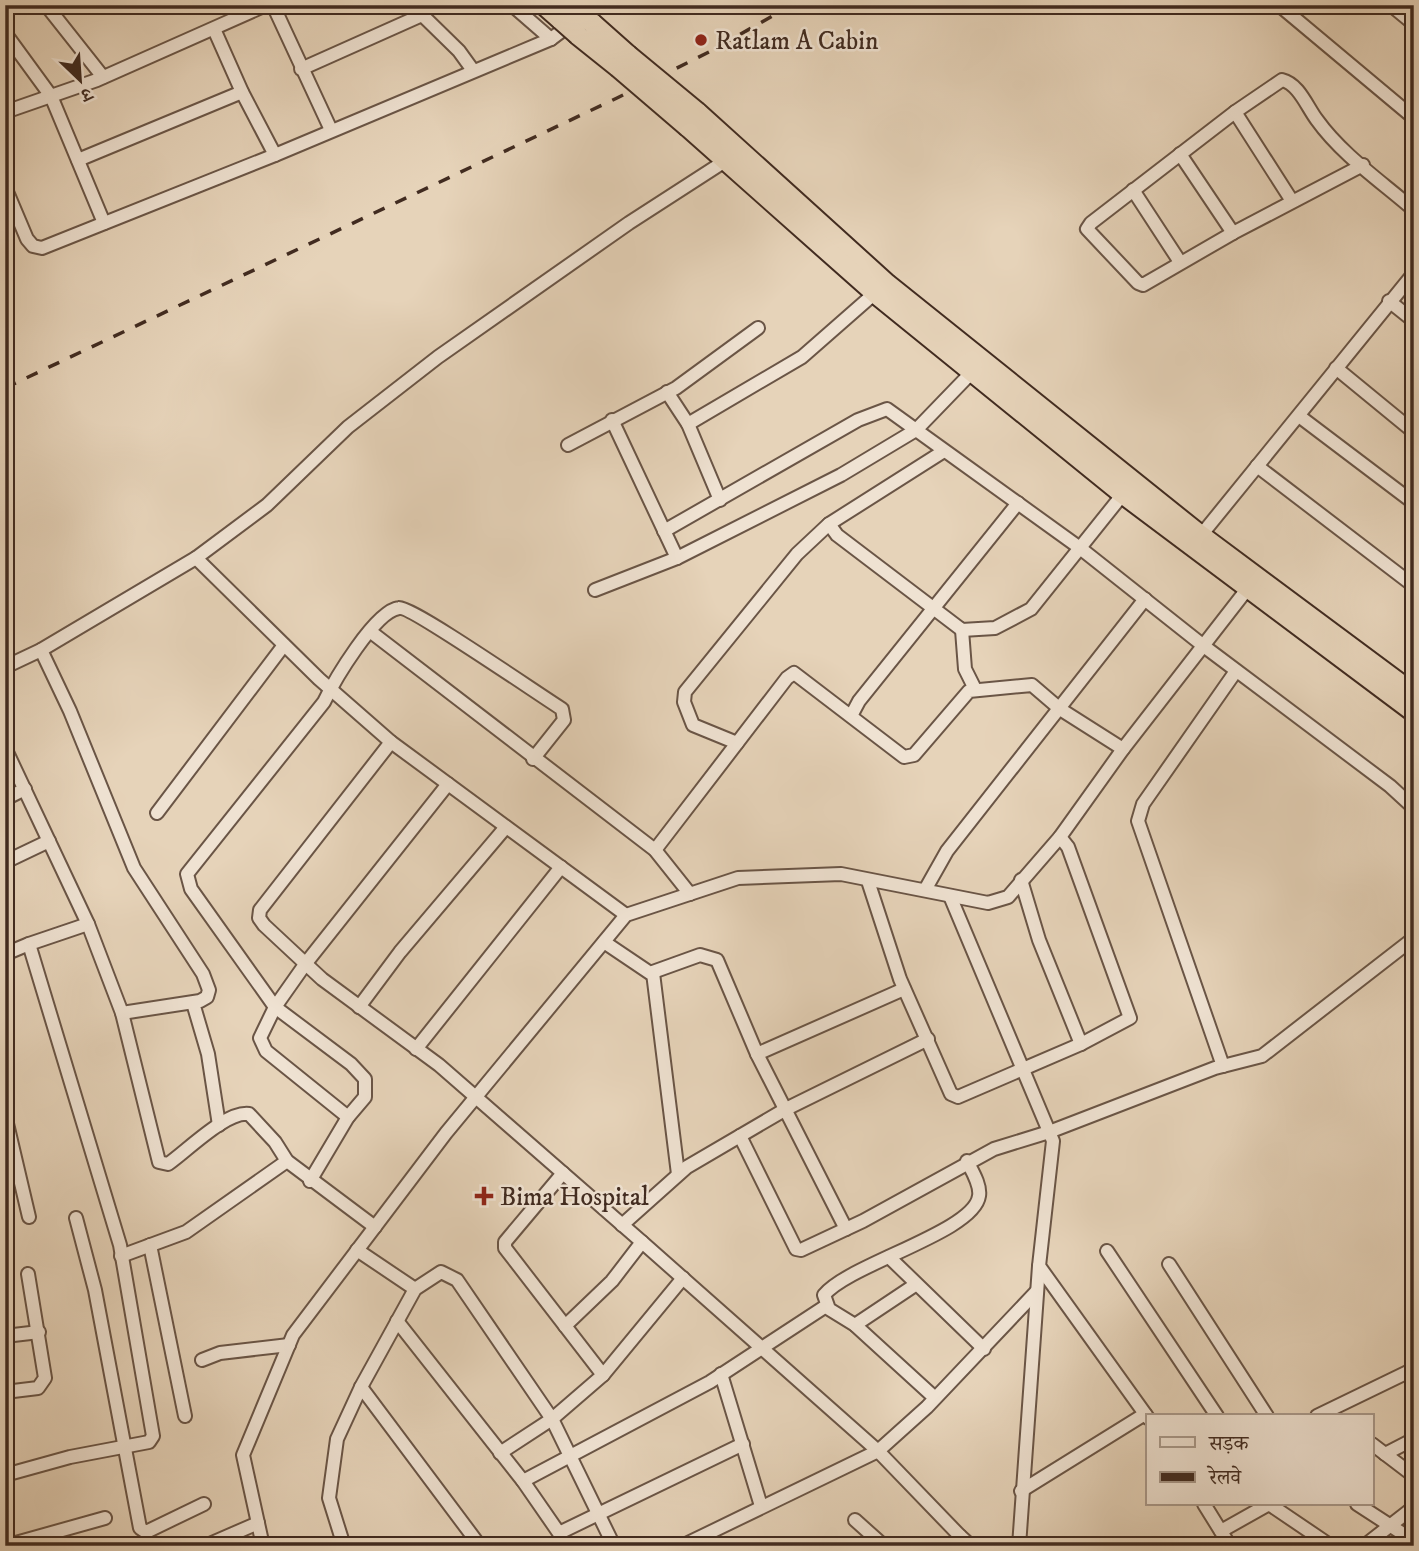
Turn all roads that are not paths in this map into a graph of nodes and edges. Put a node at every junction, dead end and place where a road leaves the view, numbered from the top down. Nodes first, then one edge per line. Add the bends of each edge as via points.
1 (46, 5) edge
2 (266, 5) edge
3 (273, 5) edge
4 (412, 5) edge
5 (512, 5) edge
6 (544, 5) edge
7 (1279, 5) edge
8 (1391, 5) edge
9 (569, 11) edge
10 (422, 15) junction
11 (589, 21) edge
12 (1414, 24) edge
13 (215, 29) junction
14 (5, 33) edge
15 (551, 39) junction
16 (301, 69) junction
17 (472, 69) junction
18 (103, 77) junction
19 (242, 92) junction
20 (51, 96) junction
21 (5, 112) edge
22 (1235, 112) junction
23 (1414, 118) edge
24 (692, 120) junction
25 (331, 130) junction
26 (1180, 154) junction
27 (275, 155) junction
28 (78, 160) junction
29 (725, 161) junction
30 (1363, 165) junction
31 (5, 187) edge
32 (1133, 190) junction
33 (1292, 201) junction
34 (1414, 211) edge
35 (104, 223) junction
36 (1233, 233) junction
37 (1180, 262) junction
38 (1414, 273) edge
39 (874, 293) junction
40 (1389, 301) junction
41 (1414, 321) edge
42 (758, 328) dead end
43 (1336, 368) junction
44 (974, 371) junction
45 (667, 392) junction
46 (1299, 416) junction
47 (612, 420) junction
48 (688, 424) junction
49 (916, 430) junction
50 (1414, 432) edge
51 (568, 445) dead end
52 (944, 451) junction
53 (1257, 466) junction
54 (1123, 494) junction
55 (720, 500) junction
56 (1018, 503) junction
57 (1414, 503) edge
58 (829, 524) junction
59 (664, 531) junction
60 (1196, 540) junction
61 (1080, 548) junction
62 (196, 558) junction
63 (677, 558) junction
64 (1414, 586) edge
65 (1248, 588) junction
66 (595, 590) dead end
67 (1145, 599) junction
68 (934, 608) junction
69 (962, 630) junction
70 (371, 632) junction
71 (284, 645) junction
72 (1205, 647) junction
73 (41, 650) junction
74 (5, 667) edge
75 (1236, 671) junction
76 (331, 689) junction
77 (975, 689) junction
78 (1413, 691) edge
79 (1060, 709) junction
80 (1414, 712) edge
81 (851, 716) junction
82 (391, 742) junction
83 (737, 743) junction
84 (5, 748) edge
85 (1123, 749) junction
86 (533, 759) junction
87 (448, 783) junction
88 (25, 789) junction
89 (5, 799) edge
90 (1414, 808) edge
91 (157, 813) dead end
92 (506, 827) junction
93 (1060, 837) junction
94 (49, 841) junction
95 (655, 850) junction
96 (5, 862) edge
97 (561, 867) junction
98 (1021, 880) junction
99 (868, 881) junction
100 (925, 890) junction
101 (690, 894) junction
102 (950, 896) junction
103 (626, 915) junction
104 (88, 924) junction
105 (1414, 938) edge
106 (604, 942) junction
107 (29, 944) junction
108 (5, 954) edge
109 (306, 964) junction
110 (653, 973) junction
111 (904, 989) junction
112 (193, 1003) junction
113 (275, 1007) junction
114 (359, 1007) junction
115 (122, 1013) junction
116 (928, 1039) junction
117 (1082, 1044) junction
118 (416, 1049) junction
119 (757, 1054) junction
120 (1223, 1066) junction
121 (1020, 1070) junction
122 (476, 1097) junction
123 (786, 1109) junction
124 (5, 1115) edge
125 (348, 1117) junction
126 (219, 1125) junction
127 (1049, 1132) junction
128 (740, 1136) junction
129 (287, 1161) junction
130 (967, 1161) junction
131 (563, 1173) junction
132 (678, 1174) junction
133 (310, 1181) junction
134 (29, 1217) dead end
135 (76, 1218) dead end
136 (622, 1224) junction
137 (375, 1227) junction
138 (846, 1229) junction
139 (642, 1242) junction
140 (150, 1245) junction
141 (357, 1250) junction
142 (1107, 1251) dead end
143 (121, 1256) junction
144 (889, 1257) junction
145 (1169, 1264) dead end
146 (1039, 1266) junction
147 (28, 1274) dead end
148 (683, 1278) junction
149 (915, 1285) junction
150 (415, 1289) junction
151 (1037, 1291) junction
152 (826, 1306) junction
153 (397, 1321) junction
154 (855, 1325) junction
155 (565, 1326) junction
156 (39, 1332) junction
157 (5, 1336) edge
158 (289, 1345) junction
159 (760, 1348) junction
160 (984, 1349) junction
161 (202, 1360) dead end
162 (1414, 1369) edge
163 (721, 1374) junction
164 (603, 1375) junction
165 (361, 1387) junction
166 (5, 1392) edge
167 (935, 1398) junction
168 (1216, 1414) edge
169 (1266, 1414) edge
170 (1329, 1414) edge
171 (185, 1416) dead end
172 (1146, 1416) edge
173 (552, 1419) junction
174 (1414, 1439) edge
175 (743, 1444) junction
176 (1374, 1446) edge
177 (123, 1449) junction
178 (878, 1451) junction
179 (500, 1453) junction
180 (1385, 1454) junction
181 (571, 1456) junction
182 (5, 1475) edge
183 (1414, 1475) edge
184 (523, 1481) junction
185 (1021, 1491) junction
186 (204, 1504) dead end
187 (761, 1506) junction
188 (1205, 1506) edge
189 (1265, 1506) edge
190 (1272, 1506) edge
191 (1360, 1506) edge
192 (1414, 1507) edge
193 (599, 1515) junction
194 (105, 1518) dead end
195 (855, 1520) dead end
196 (258, 1523) junction
197 (1388, 1526) junction
198 (1221, 1531) junction
199 (959, 1541) edge
200 (1414, 1541) edge
201 (5, 1545) edge
202 (205, 1546) edge
203 (263, 1546) edge
204 (344, 1546) edge
205 (480, 1546) edge
206 (614, 1546) edge
207 (682, 1546) edge
208 (884, 1546) edge
209 (971, 1546) edge
210 (1018, 1546) edge
211 (1230, 1546) edge
212 (1331, 1546) edge
213 (1364, 1546) edge

1 - 18 street
2 - 13 street
3 - 16 street
4 - 10 street
5 - 15 street
6 - 9 highway
7 - 23 street
8 - 12 street
9 - 11 highway, bridge
10 - 16 street
10 - 17 street
11 - 15 street
11 - 24 highway, bridge via 623,61
13 - 18 street
13 - 19 street
14 - 20 street
15 - 17 street
16 - 25 street
17 - 25 street
18 - 20 street
19 - 27 street
19 - 28 street
20 - 21 street
20 - 28 street
22 - 26 street
22 - 30 street via 1273,84 1290,82 1318,123
22 - 33 street
24 - 29 highway
24 - 60 highway
25 - 27 street
26 - 32 street
26 - 36 street
27 - 35 street
28 - 35 street
29 - 39 highway
29 - 62 street via 438,357 348,427 267,505
30 - 33 street
30 - 34 street
31 - 35 street via 33,246 42,248
32 - 37 street
32 - 37 street via 1090,223 1088,232 1141,284
33 - 36 street
36 - 37 street
38 - 40 street
39 - 44 highway
39 - 48 street via 802,357
40 - 41 street
40 - 43 street
42 - 45 street
43 - 46 street
43 - 50 street
44 - 49 street
44 - 54 highway
45 - 47 street
45 - 48 street
46 - 53 street
46 - 57 street
47 - 51 street
47 - 59 street
48 - 55 street
49 - 52 street
49 - 55 street via 887,409 858,420
49 - 63 street via 841,475
52 - 56 street
52 - 58 street
53 - 60 street
53 - 64 street
54 - 60 highway
54 - 61 street
55 - 59 street
56 - 61 street
56 - 68 street
58 - 68 street via 837,536
58 - 83 street via 797,554 685,692 684,702 694,724
59 - 63 street
60 - 65 highway
60 - 78 highway
61 - 67 street
61 - 69 street via 1020,617 983,631
62 - 71 street
62 - 73 street
63 - 66 street
65 - 72 street
65 - 80 highway
67 - 72 street
67 - 79 street
68 - 69 street
68 - 81 street
69 - 77 street via 965,669
70 - 76 street
70 - 86 street
70 - 86 street via 390,611 403,607 562,709 564,720
71 - 76 street
71 - 91 street
72 - 75 street
72 - 85 street
73 - 74 street
73 - 112 street via 134,868 208,984 207,997
75 - 90 street
75 - 120 street via 1143,804 1138,821
76 - 82 street
76 - 113 street via 187,874 191,889
77 - 79 street via 1032,685
77 - 81 street via 965,694 908,757
79 - 85 street
79 - 100 street via 947,851
81 - 83 street via 794,673
82 - 87 street
82 - 109 street via 260,910 264,925
83 - 95 street
84 - 88 street
85 - 93 street
86 - 95 street
87 - 92 street
87 - 109 street
88 - 89 street
88 - 94 street
92 - 97 street
92 - 114 street
93 - 98 street
93 - 117 street via 1068,847 1130,1016 1127,1022
94 - 96 street
94 - 104 street
95 - 101 street
97 - 103 street
97 - 118 street
98 - 102 street via 999,901
98 - 117 street via 1039,940
99 - 100 street
99 - 101 street via 841,874 738,878
99 - 111 street
100 - 102 street
101 - 103 street
102 - 121 street
103 - 106 street
104 - 107 street
104 - 115 street
105 - 120 street via 1262,1056
106 - 110 street
106 - 122 street
107 - 108 street
107 - 143 street
109 - 113 street
109 - 114 street
110 - 119 street via 700,955 713,957
110 - 132 street
111 - 116 street
111 - 119 street
112 - 115 street
112 - 126 street via 208,1054
113 - 125 street via 260,1038 262,1045
113 - 125 street via 365,1079 365,1097
114 - 118 street
115 - 126 street via 159,1162 168,1164
116 - 121 street via 953,1096
116 - 123 street
117 - 121 street
118 - 122 street
119 - 123 street
120 - 127 street
121 - 127 street
122 - 131 street
122 - 137 street
123 - 128 street
123 - 138 street
124 - 134 street
125 - 133 street
126 - 129 street via 238,1114 249,1114
127 - 130 street
127 - 146 street via 1053,1141
128 - 132 street
128 - 138 street via 796,1249
129 - 133 street
129 - 140 street via 217,1213
130 - 138 street
130 - 144 street via 980,1189 976,1206 924,1241
131 - 136 street
131 - 155 street via 505,1242 505,1248
132 - 136 street
133 - 137 street
135 - 177 street via 95,1290
136 - 139 street
137 - 141 street
139 - 148 street
139 - 155 street via 612,1281
140 - 143 street
140 - 171 street
141 - 150 street
141 - 158 street
142 - 168 street
143 - 177 street via 153,1432 149,1442
144 - 149 street
144 - 152 street via 838,1282 824,1296
145 - 169 street
146 - 151 street
146 - 172 street
147 - 156 street
148 - 159 street
148 - 164 street
149 - 154 street
149 - 160 street
150 - 153 street
150 - 173 street via 441,1272 457,1280
151 - 160 street
151 - 185 street
152 - 154 street
152 - 159 street
153 - 165 street
153 - 179 street
154 - 167 street
155 - 164 street
156 - 157 street
156 - 166 street via 45,1381 38,1388
158 - 161 street via 220,1353
158 - 196 street via 243,1455
159 - 163 street
159 - 178 street
160 - 167 street
162 - 170 street
163 - 175 street
163 - 181 street
164 - 173 street
165 - 204 street via 337,1439 328,1485
165 - 205 street
167 - 178 street
172 - 185 street
173 - 179 street
173 - 181 street
174 - 180 street
175 - 187 street
175 - 193 street
176 - 180 street
177 - 182 street via 70,1457
177 - 186 street via 142,1531
178 - 187 street
178 - 199 street
179 - 184 street
180 - 183 street
181 - 184 street
181 - 193 street
184 - 193 street via 559,1533
185 - 210 street
187 - 207 street
188 - 198 street
189 - 198 street
190 - 212 street
191 - 197 street
192 - 197 street
193 - 206 street
194 - 201 street
195 - 208 street
196 - 202 street
196 - 203 street
197 - 200 street
197 - 213 street
198 - 211 street
199 - 209 street

